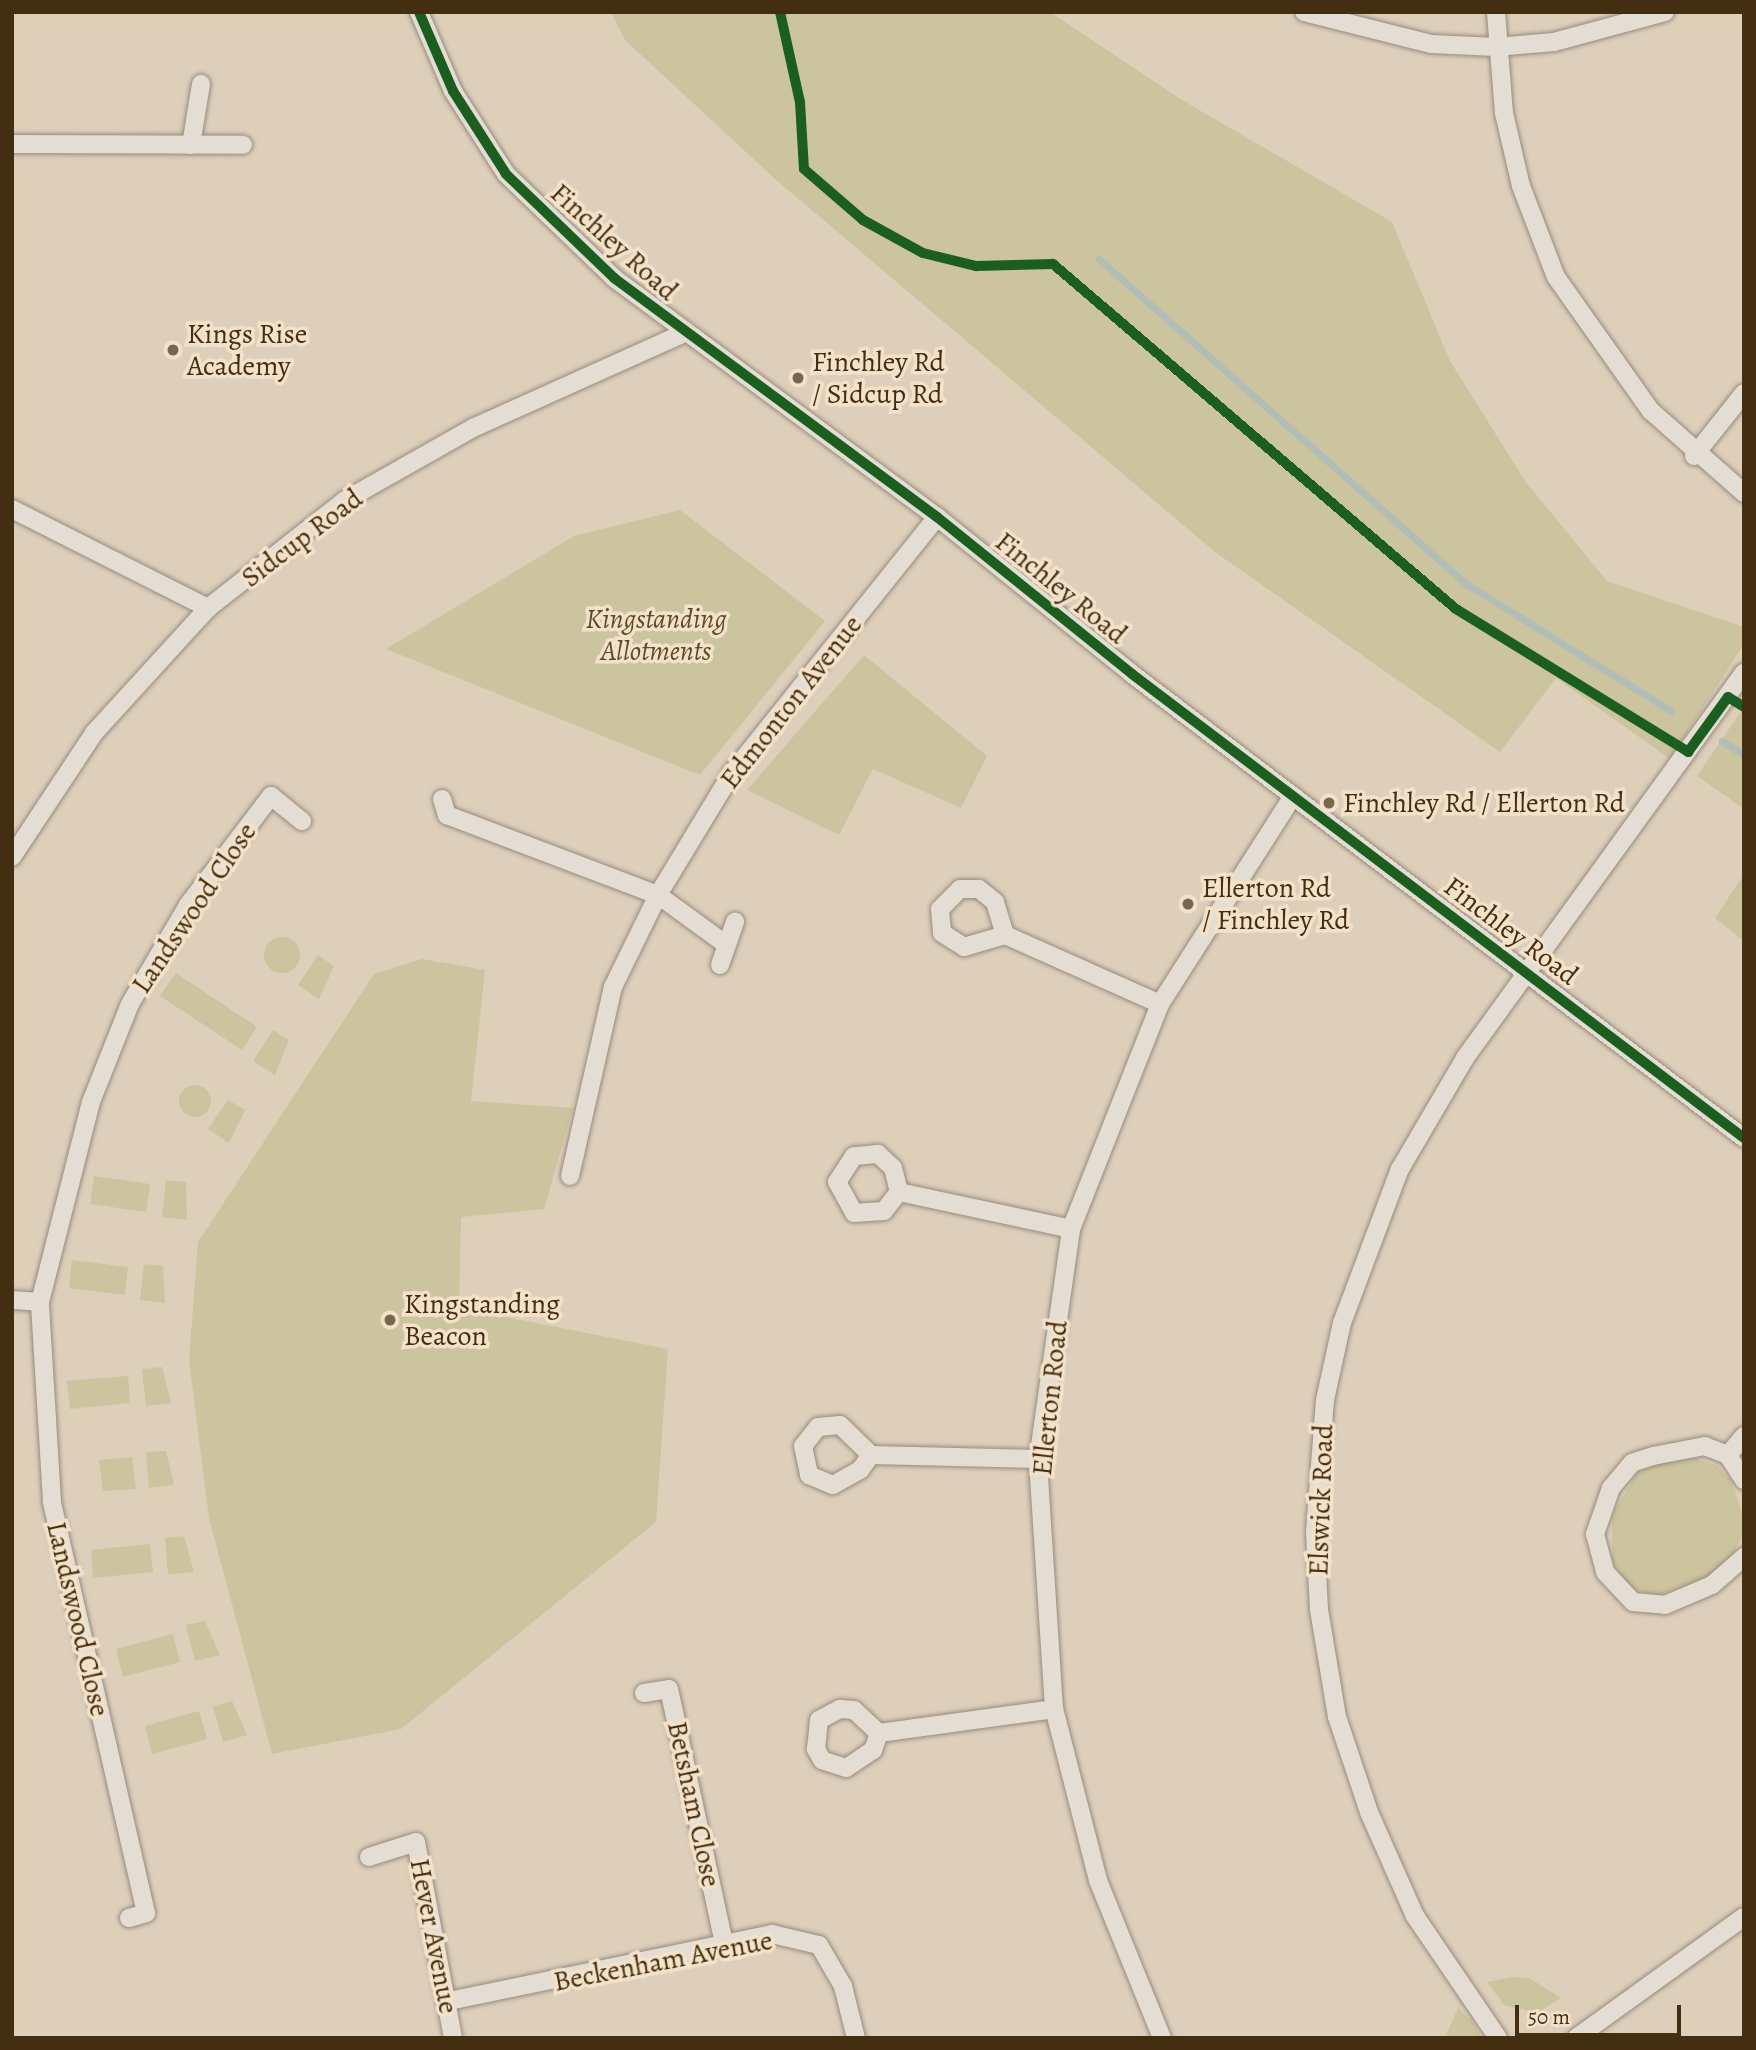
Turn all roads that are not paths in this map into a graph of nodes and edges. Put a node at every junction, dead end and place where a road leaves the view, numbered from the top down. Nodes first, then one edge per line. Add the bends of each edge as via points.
1 (419, 12) edge
2 (1304, 12) edge
3 (1496, 12) edge
4 (1665, 12) edge
5 (1496, 47) junction
6 (201, 83) dead end
7 (12, 144) edge
8 (191, 145) junction
9 (243, 145) dead end
10 (684, 333) junction
11 (1744, 393) edge
12 (1695, 456) junction
13 (1744, 493) edge
14 (12, 509) edge
15 (937, 517) junction
16 (208, 608) junction
17 (1744, 672) edge
18 (1293, 796) junction
19 (442, 799) dead end
20 (302, 821) dead end
21 (17, 835) edge
22 (12, 857) edge
23 (657, 895) junction
24 (735, 922) dead end
25 (1004, 935) dead end
26 (724, 943) junction
27 (720, 965) dead end
28 (1527, 970) junction
29 (1160, 1004) junction
30 (1744, 1138) edge
31 (570, 1176) dead end
32 (899, 1192) dead end
33 (1071, 1229) junction
34 (12, 1300) edge
35 (40, 1302) junction
36 (1744, 1436) edge
37 (871, 1455) dead end
38 (1728, 1455) junction
39 (1038, 1459) junction
40 (1744, 1480) edge
41 (1744, 1557) edge
42 (644, 1693) dead end
43 (1054, 1709) junction
44 (879, 1733) dead end
45 (369, 1857) dead end
46 (1744, 1917) edge
47 (129, 1918) dead end
48 (724, 1944) junction
49 (449, 2001) junction
50 (453, 2038) edge
51 (856, 2038) edge
52 (1162, 2038) edge
53 (1498, 2038) edge
54 (1576, 2038) edge

1 - 10 street, Finchley Road via 453,91 506,174 614,278
2 - 5 street via 1431,44
3 - 5 street
4 - 5 street via 1554,42
5 - 12 street via 1521,186 1556,277 1651,411
6 - 8 street
7 - 8 street
8 - 9 street
10 - 15 street, Finchley Road
10 - 16 street, Sidcup Road via 475,427 344,501
11 - 12 street
12 - 13 street
14 - 16 street
15 - 18 street, Finchley Road
15 - 23 street, Edmonton Avenue via 732,773
16 - 21 street, Sidcup Road via 94,733
17 - 28 street, Elswick Road
18 - 28 street, Finchley Road
18 - 29 street, Ellerton Road
19 - 23 street via 447,815
20 - 35 street, Landswood Close via 271,796 188,905 130,1004 91,1102
21 - 22 street, Sidcup Road
23 - 26 street
23 - 31 street, Edmonton Avenue via 613,987
24 - 26 street
25 - 29 street
26 - 27 street
28 - 30 street, Finchley Road
28 - 53 street, Elswick Road via 1465,1058 1374,1227 1325,1400 1315,1532 1319,1609 1337,1717 1369,1812 1415,1916
29 - 33 street, Ellerton Road
32 - 33 street
33 - 39 street, Ellerton Road
34 - 35 street
35 - 47 street, Landswood Close via 52,1501 146,1913
36 - 38 street
37 - 39 street
38 - 40 street
38 - 41 street via 1705,1446 1632,1463 1603,1505 1595,1534 1605,1573 1633,1602 1665,1605 1712,1585
39 - 43 street, Ellerton Road
42 - 48 street, Betsham Close via 669,1689
43 - 44 street
43 - 52 street, Ellerton Road via 1098,1880
45 - 49 street, Hever Avenue via 416,1842
46 - 54 street
48 - 49 street, Beckenham Avenue
48 - 51 street, Beckenham Avenue via 772,1934 820,1945 843,1986
49 - 50 street, Hever Avenue

